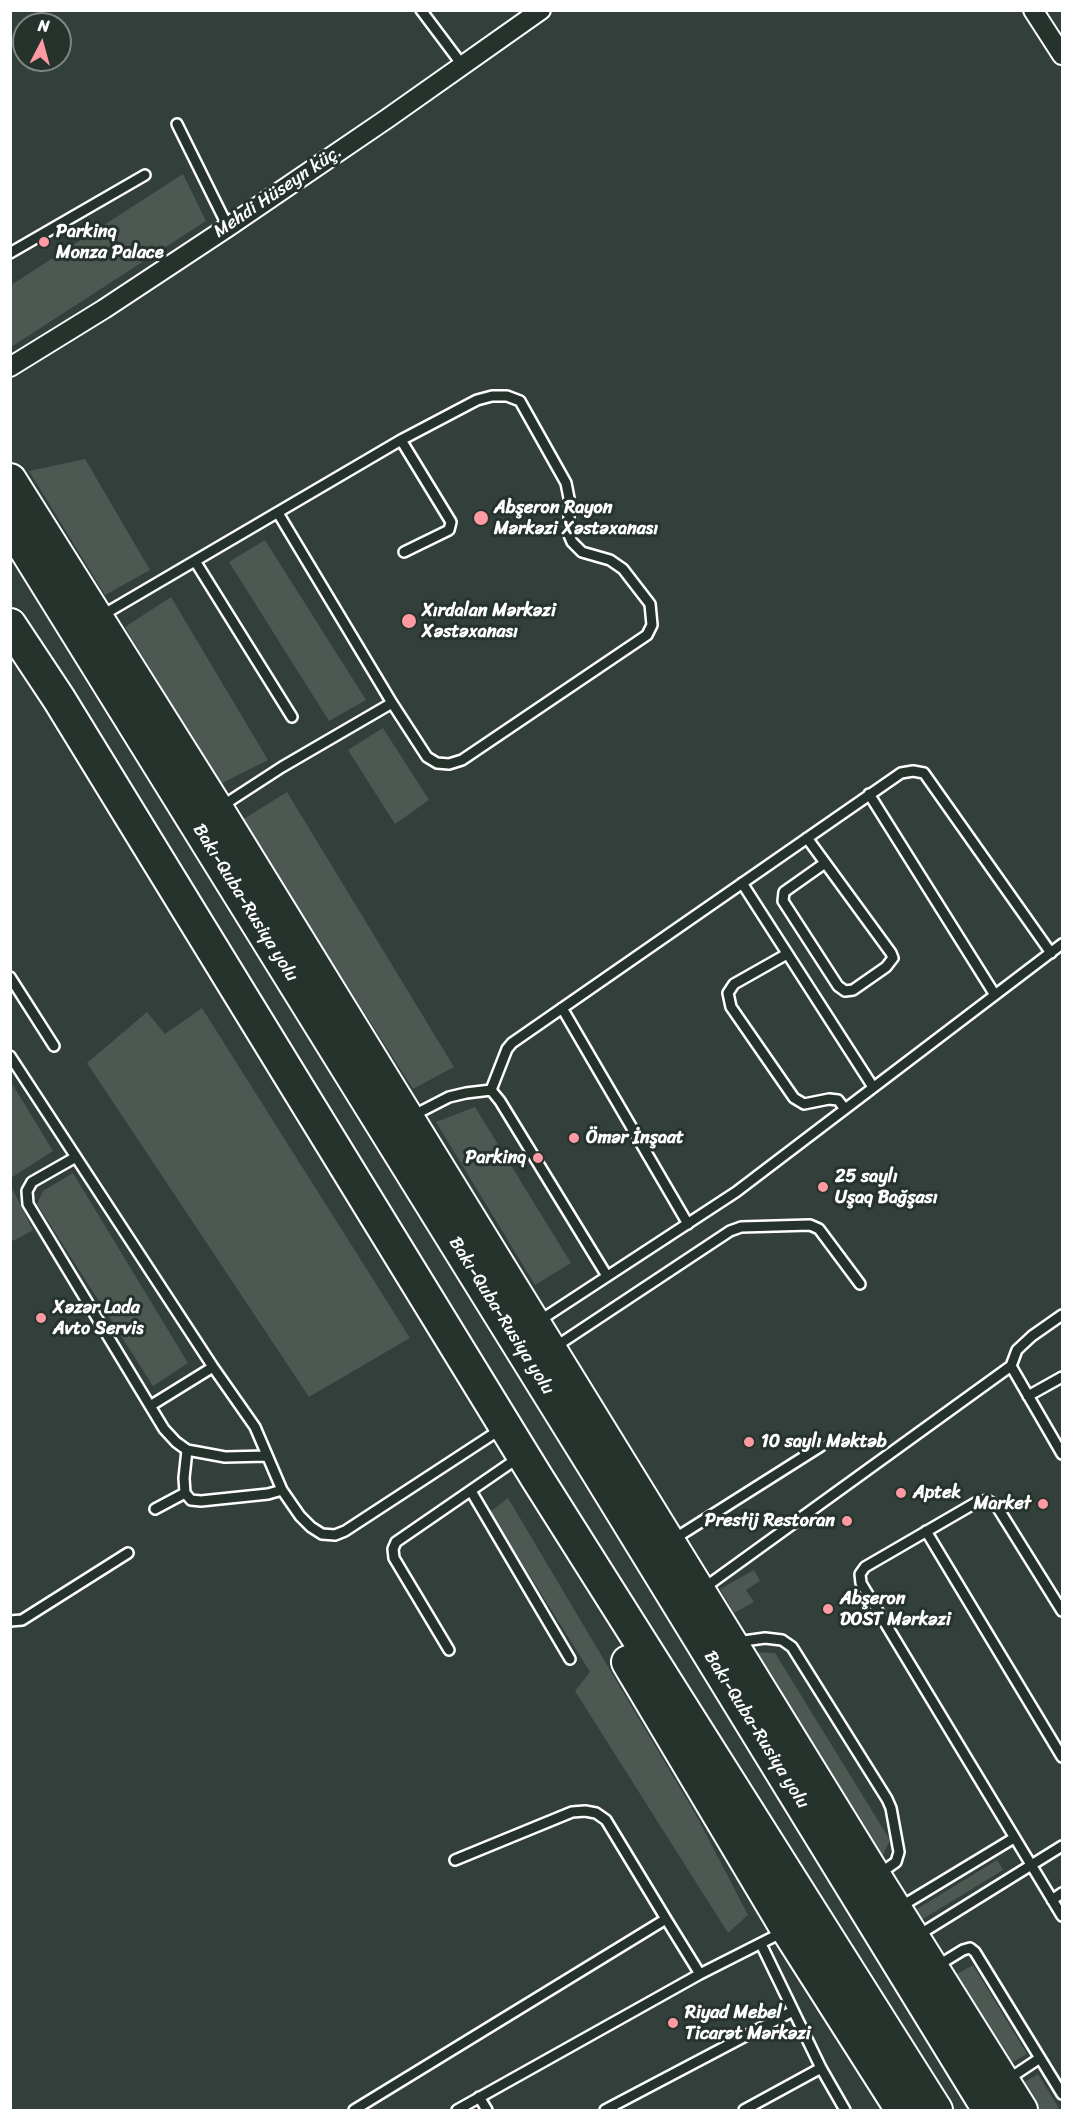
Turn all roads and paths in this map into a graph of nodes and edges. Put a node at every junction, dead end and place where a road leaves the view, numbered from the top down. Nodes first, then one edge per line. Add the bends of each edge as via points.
1 (421, 10) edge
2 (541, 10) edge
3 (1033, 10) edge
4 (1062, 55) edge
5 (463, 66) junction
6 (177, 124) dead end
7 (145, 175) dead end
8 (228, 227) junction
9 (10, 253) edge
10 (10, 367) edge
11 (401, 440) junction
12 (10, 480) edge
13 (278, 513) junction
14 (10, 524) edge
15 (404, 552) dead end
16 (195, 561) junction
17 (97, 618) junction
18 (10, 625) edge
19 (392, 703) junction
20 (292, 717) dead end
21 (869, 794) junction
22 (217, 809) junction
23 (807, 838) junction
24 (825, 863) junction
25 (742, 883) junction
26 (1062, 944) edge
27 (1051, 953) junction
28 (787, 954) junction
29 (10, 977) edge
30 (995, 996) junction
31 (562, 1008) junction
32 (54, 1046) dead end
33 (10, 1056) edge
34 (873, 1088) junction
35 (491, 1090) junction
36 (845, 1109) junction
37 (408, 1119) junction
38 (76, 1157) junction
39 (688, 1224) junction
40 (606, 1276) junction
41 (860, 1284) dead end
42 (1062, 1315) edge
43 (534, 1324) junction
44 (551, 1350) junction
45 (1011, 1366) junction
46 (213, 1367) junction
47 (1062, 1377) edge
48 (1028, 1396) junction
49 (150, 1406) junction
50 (505, 1426) junction
51 (821, 1446) dead end
52 (187, 1450) junction
53 (1062, 1454) edge
54 (267, 1456) junction
55 (530, 1467) junction
56 (282, 1490) junction
57 (471, 1491) junction
58 (185, 1493) junction
59 (155, 1509) dead end
60 (926, 1531) junction
61 (669, 1542) junction
62 (128, 1553) dead end
63 (700, 1591) junction
64 (1062, 1611) edge
65 (10, 1621) edge
66 (730, 1643) junction
67 (449, 1650) dead end
68 (570, 1659) dead end
69 (1062, 1757) edge
70 (1014, 1838) junction
71 (1062, 1846) edge
72 (455, 1860) dead end
73 (1031, 1866) junction
74 (875, 1877) junction
75 (1062, 1893) edge
76 (1052, 1900) junction
77 (895, 1910) junction
78 (1062, 1916) edge
79 (666, 1919) junction
80 (774, 1936) junction
81 (914, 1938) junction
82 (932, 1970) junction
83 (700, 1974) junction
84 (793, 2011) junction
85 (1040, 2058) junction
86 (821, 2068) junction
87 (1004, 2082) junction
88 (1062, 2094) edge
89 (479, 2097) junction
90 (354, 2110) edge
91 (457, 2110) edge
92 (488, 2110) edge
93 (605, 2110) edge
94 (744, 2110) edge
95 (845, 2110) edge
96 (903, 2110) edge
97 (936, 2110) edge
98 (989, 2110) edge
99 (1021, 2110) edge

1 - 5 lane
2 - 5 street, Mehdi Hüseyn küç.
3 - 4 street
5 - 8 street, Mehdi Hüseyn küç.
6 - 8 lane
7 - 9 lane
8 - 10 street, Mehdi Hüseyn küç.
11 - 13 lane
11 - 15 lane via 451,522 449,530
11 - 19 lane via 477,400 507,396 520,401 566,483 572,542 582,552 610,560 623,569 650,604 652,625 647,635 462,760 449,764 437,764 427,757
12 - 17 highway
13 - 16 lane
13 - 19 lane
14 - 98 highway, Bakı-Quba-Rusiya yolu
16 - 17 lane
16 - 20 lane
17 - 22 highway
18 - 50 highway
19 - 22 lane
21 - 23 lane
21 - 27 lane via 901,773 924,773
21 - 30 lane
22 - 37 highway
23 - 24 lane
23 - 25 lane
24 - 24 lane via 893,958 853,990 845,991 838,986 783,901 790,886
25 - 28 lane
25 - 31 lane
26 - 27 lane
27 - 30 lane
28 - 34 lane
28 - 36 lane via 734,984 728,993 731,1007 794,1098 804,1104 838,1100
29 - 32 lane
30 - 34 lane
31 - 35 lane via 512,1043
31 - 39 lane
33 - 38 lane
34 - 36 lane
35 - 37 lane via 449,1097
35 - 40 lane
36 - 39 lane
37 - 43 highway
38 - 46 lane
38 - 49 lane via 32,1182 27,1191 28,1204
39 - 40 lane
40 - 43 lane
41 - 44 lane via 819,1229 810,1225 741,1227
42 - 45 lane via 1017,1350
43 - 44 highway
44 - 61 highway
45 - 48 lane
45 - 63 lane
46 - 49 lane
46 - 54 lane via 255,1427
47 - 48 lane
48 - 53 lane
49 - 52 lane via 164,1430
50 - 55 highway
50 - 56 lane via 335,1535 322,1534 311,1527
51 - 61 lane
52 - 54 lane via 225,1457
52 - 58 lane
54 - 56 lane
55 - 57 lane
55 - 80 highway via 610,1630
55 - 97 highway
56 - 58 lane via 201,1501 191,1500
57 - 67 lane via 396,1542 393,1549 394,1558
57 - 68 lane
58 - 59 lane
60 - 64 lane via 977,1502 987,1500 996,1505
60 - 69 lane
60 - 70 lane via 865,1567 860,1574 861,1583
61 - 63 highway
62 - 65 lane via 22,1620
63 - 66 highway
66 - 74 highway
66 - 74 lane via 765,1638 782,1640 792,1647 887,1799 899,1852 896,1862
70 - 73 lane
70 - 77 lane
71 - 73 lane
72 - 79 lane via 572,1812 596,1813 606,1820
73 - 76 lane
73 - 81 lane
74 - 77 highway
75 - 76 lane
76 - 78 lane
77 - 81 highway
79 - 83 lane
79 - 90 lane
80 - 83 lane
80 - 84 lane
80 - 96 highway
81 - 82 highway
82 - 85 lane via 963,1950 970,1948 975,1952
82 - 87 highway
83 - 89 lane
84 - 86 lane
84 - 93 lane
85 - 87 lane
85 - 88 lane
86 - 94 lane
86 - 95 lane
87 - 99 highway
89 - 91 lane
89 - 92 lane

